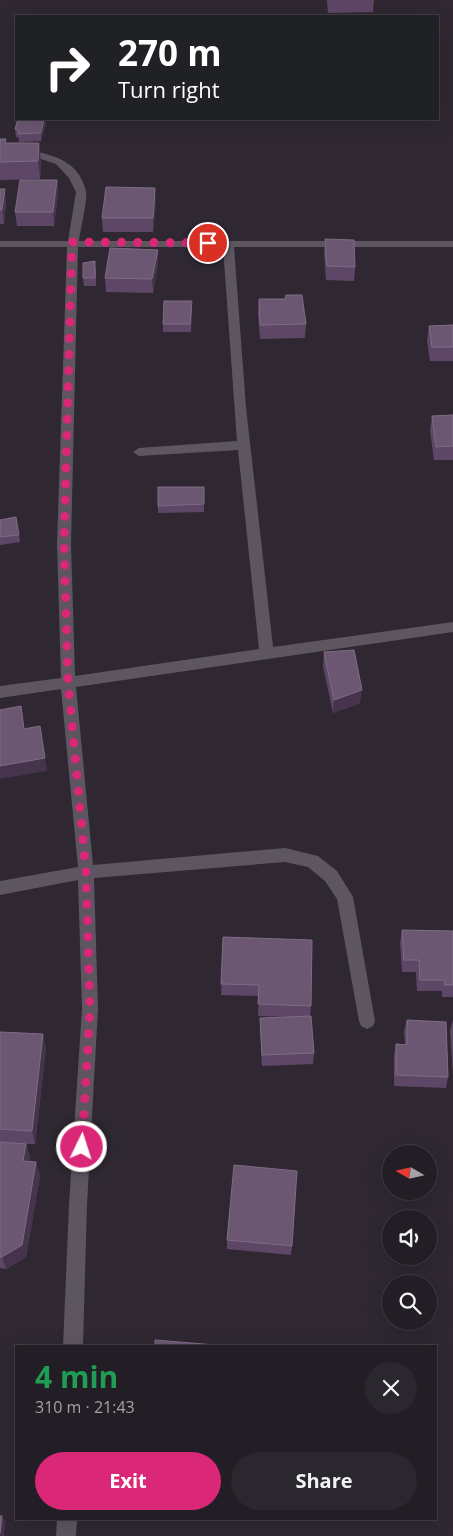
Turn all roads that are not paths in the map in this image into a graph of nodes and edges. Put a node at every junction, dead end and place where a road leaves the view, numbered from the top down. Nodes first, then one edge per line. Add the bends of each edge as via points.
1 (0, 151) edge
2 (72, 242) junction
3 (0, 244) edge
4 (228, 244) junction
5 (453, 244) edge
6 (244, 445) junction
7 (139, 452) dead end
8 (453, 627) edge
9 (267, 654) junction
10 (68, 682) junction
11 (0, 692) edge
12 (86, 872) junction
13 (0, 888) edge
14 (367, 1021) dead end
15 (73, 1345) edge
16 (67, 1520) edge
17 (66, 1536) edge

1 - 2 street via 40,154 60,162 74,177 81,192
2 - 3 street
2 - 4 street
2 - 10 street via 64,544
4 - 5 street
4 - 6 street
6 - 7 street
6 - 9 street
8 - 9 street
9 - 10 street
10 - 11 street
10 - 12 street
12 - 13 street
12 - 14 street via 285,855 312,861 331,876 345,897
12 - 15 street via 90,1009
16 - 17 street

